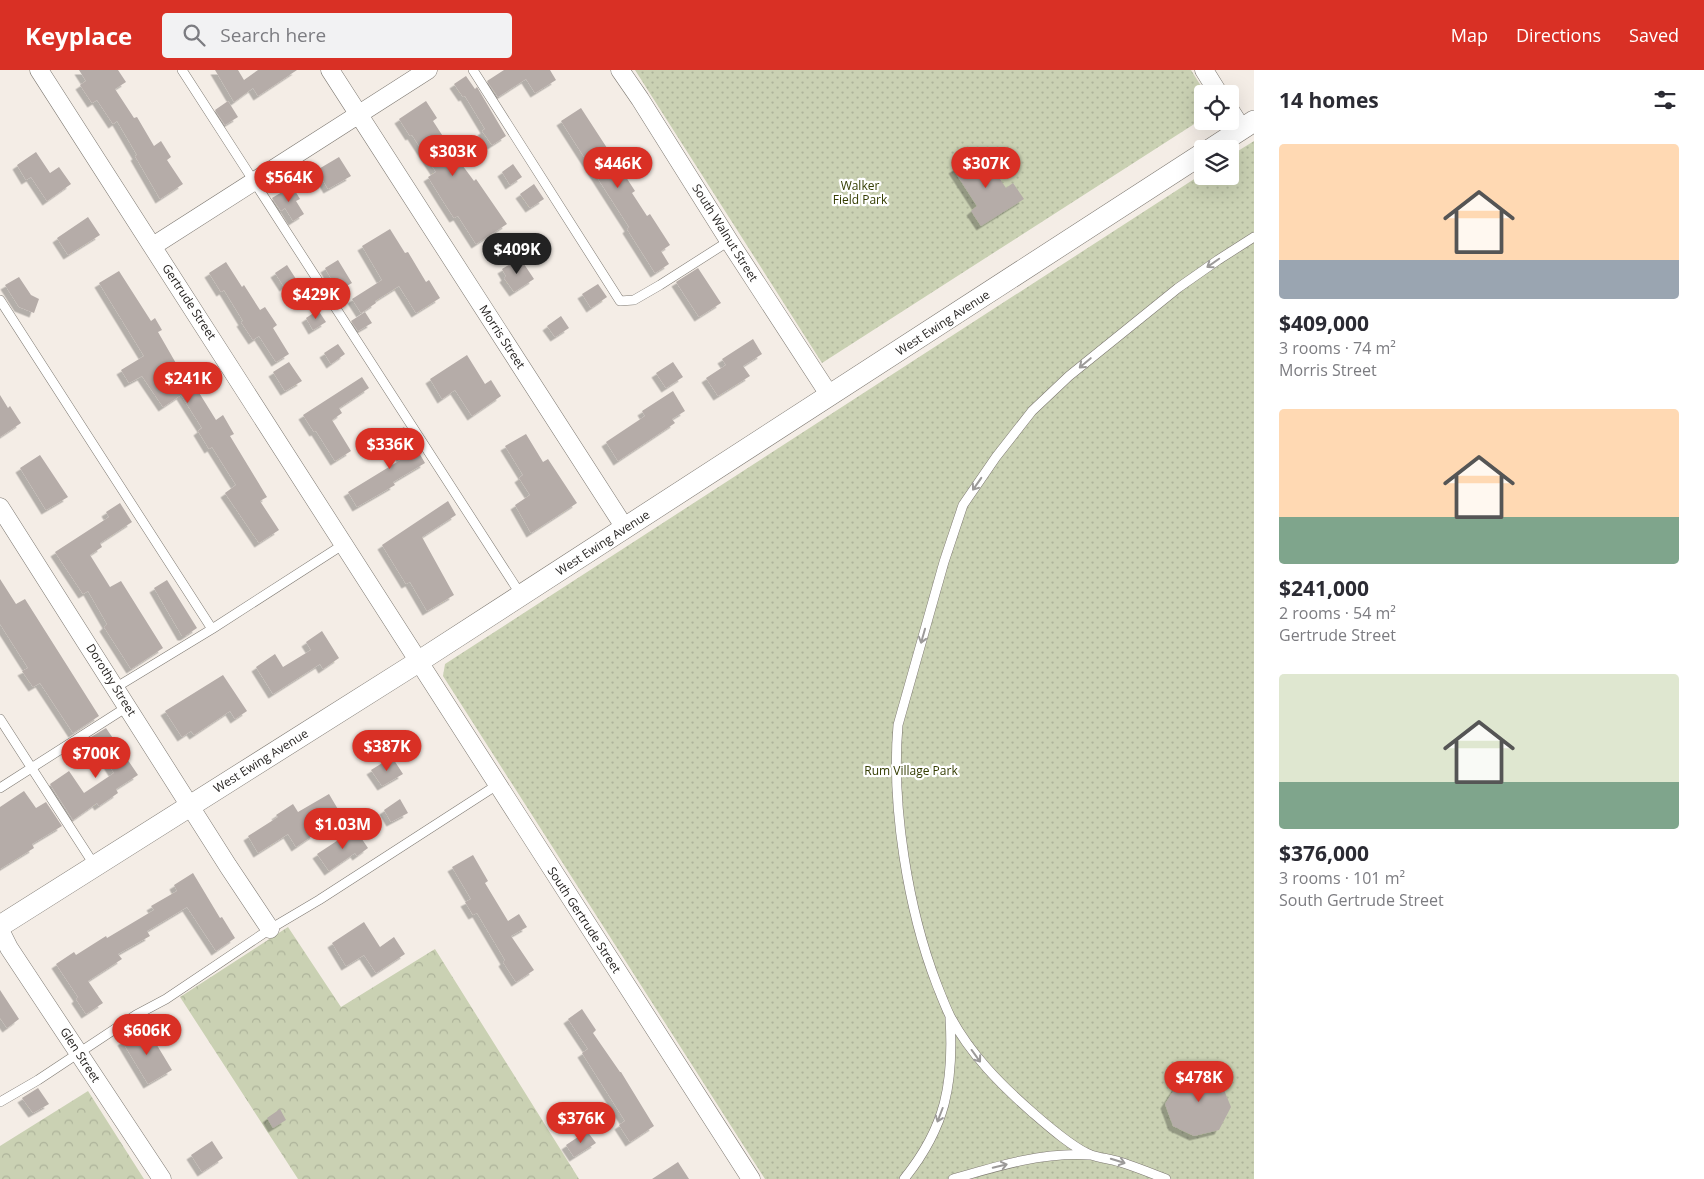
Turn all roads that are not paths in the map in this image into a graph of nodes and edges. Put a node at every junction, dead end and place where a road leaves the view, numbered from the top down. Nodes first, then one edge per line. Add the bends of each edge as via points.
1 (39, 70) edge
2 (182, 70) edge
3 (330, 70) edge
4 (428, 70) edge
5 (473, 70) edge
6 (620, 70) edge
7 (1204, 70) edge
8 (1213, 85) edge
9 (358, 114) junction
10 (1248, 125) edge
11 (1225, 140) edge
12 (1194, 159) edge
13 (253, 181) junction
14 (1253, 237) edge
15 (729, 241) junction
16 (153, 246) junction
17 (0, 300) edge
18 (830, 396) junction
19 (0, 507) edge
20 (625, 528) junction
21 (344, 544) junction
22 (521, 596) junction
23 (212, 629) junction
24 (418, 662) junction
25 (115, 688) junction
26 (127, 707) junction
27 (0, 719) edge
28 (32, 768) junction
29 (497, 785) junction
30 (0, 788) edge
31 (190, 805) junction
32 (95, 866) junction
33 (0, 928) edge
34 (270, 929) junction
35 (950, 1015) junction
36 (78, 1052) junction
37 (0, 1102) edge
38 (1091, 1155) junction
39 (162, 1179) edge
40 (751, 1179) edge
41 (904, 1179) edge
42 (953, 1179) edge
43 (1166, 1179) edge

1 - 16 street, Gertrude Street
2 - 13 lane
3 - 9 street, Morris Street
4 - 9 street
5 - 15 lane via 620,300 634,300
6 - 15 street, South Walnut Street
7 - 8 street
9 - 13 street
9 - 20 street, Morris Street
10 - 11 street
12 - 18 street, West Ewing Avenue
13 - 16 street
13 - 22 lane
14 -> 35 lane via 1178,288 1069,376 1032,411 963,505 903,705 896,748 898,806 919,928
15 - 18 street, South Walnut Street
16 - 21 street, Gertrude Street
17 - 23 lane
18 - 20 street, West Ewing Avenue
19 - 25 street, Dorothy Street
20 - 22 street, West Ewing Avenue
21 - 23 lane
21 - 24 street, Gertrude Street
22 - 24 street, West Ewing Avenue
23 - 25 lane
24 - 29 street, South Gertrude Street
24 - 31 street, West Ewing Avenue
25 - 26 street, Dorothy Street
26 - 28 lane
26 - 31 street, Dorothy Street
27 - 28 lane
28 - 30 lane
28 - 32 lane
29 - 34 lane
29 - 40 street, South Gertrude Street
31 - 32 street, West Ewing Avenue
31 - 34 street, Dorothy Street
32 - 33 street, West Ewing Avenue
33 - 36 street, Glen Street via 9,948
34 - 36 lane via 166,999
35 -> 38 lane via 984,1066 1004,1086 1049,1126
35 -> 41 lane via 952,1058 942,1114 924,1150
36 - 37 lane
36 - 39 street, Glen Street
42 -> 38 lane via 1052,1156
38 -> 43 lane via 1122,1162

